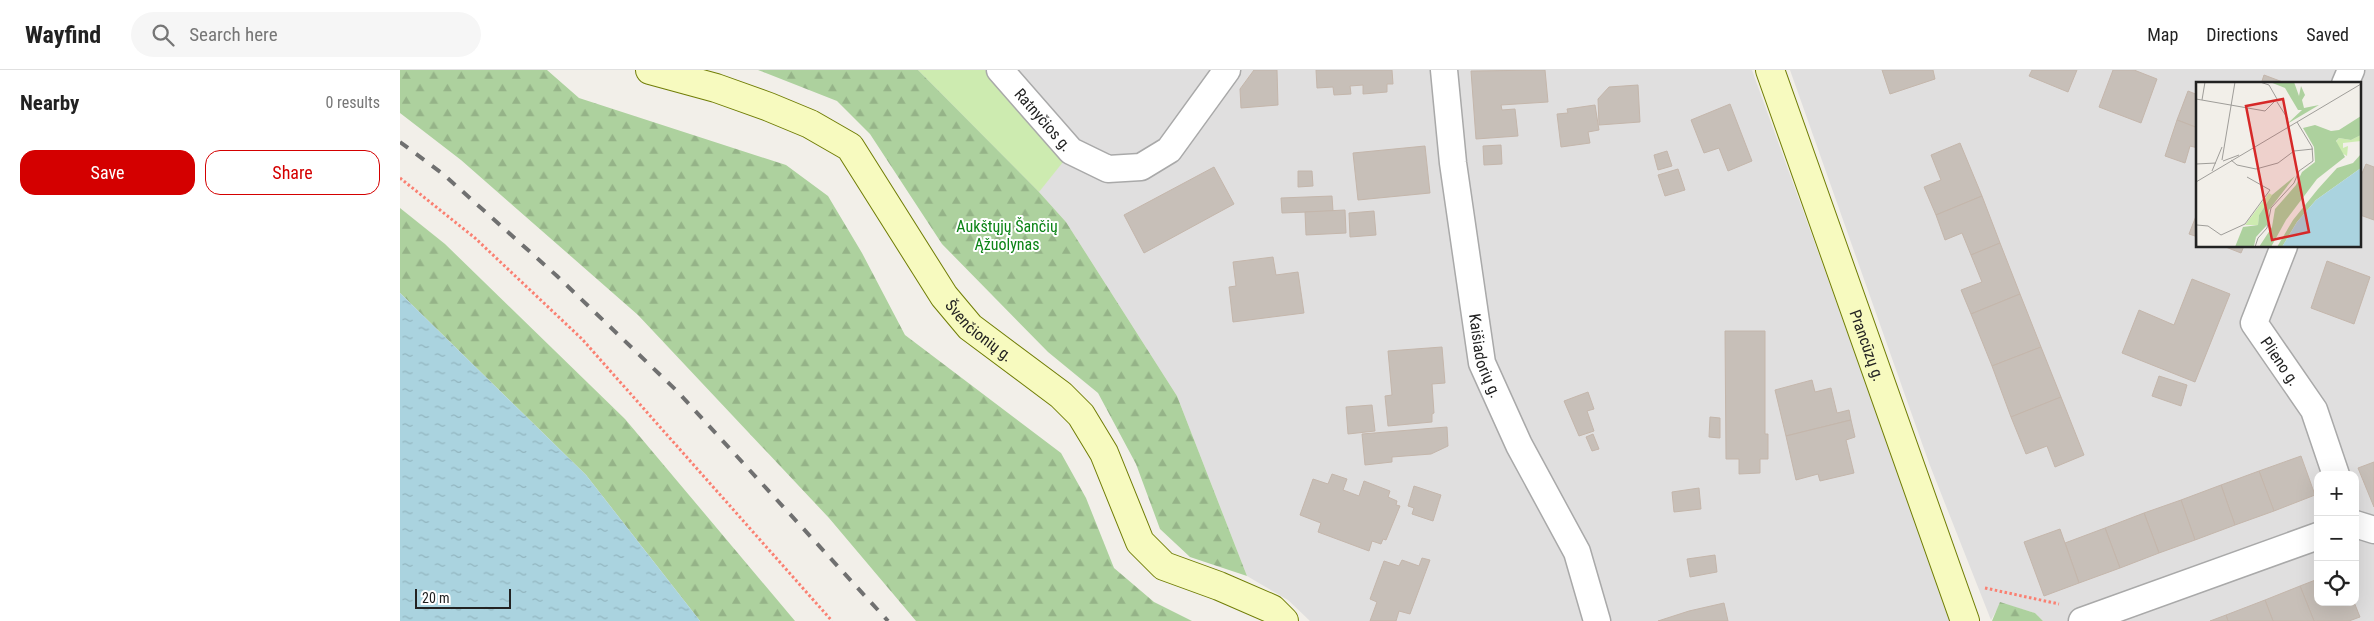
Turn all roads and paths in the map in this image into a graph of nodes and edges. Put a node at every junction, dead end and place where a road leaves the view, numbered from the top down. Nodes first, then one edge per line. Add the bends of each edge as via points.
1 (650, 70) edge
2 (1000, 70) edge
3 (1227, 70) edge
4 (1444, 70) edge
5 (1770, 70) edge
6 (2351, 70) edge
7 (2346, 82) edge
8 (400, 178) edge
9 (2283, 248) edge
10 (2335, 471) edge
11 (2359, 525) edge
12 (2374, 530) edge
13 (2314, 537) edge
14 (1951, 581) junction
15 (2074, 613) edge
16 (832, 621) edge
17 (1284, 621) edge
18 (1597, 621) edge
19 (1965, 621) edge

1 - 17 street, Švenčionių g. via 769,107 810,124 850,147 944,296 970,327 1061,395 1081,415 1104,453 1140,542 1164,566 1272,609
2 - 3 street, Ratnyčios g. via 1071,151 1108,169 1141,167 1168,150
4 - 18 street, Kaišiadorių g. via 1453,163 1482,362 1519,445 1577,552
5 - 14 street, Prancūzų g.
6 - 7 street
8 - 16 path via 475,238 582,339
9 - 10 street, Plieno g. via 2254,323 2314,410
11 - 12 street
13 - 15 street
14 - 15 path
14 - 19 street, Prancūzų g.

